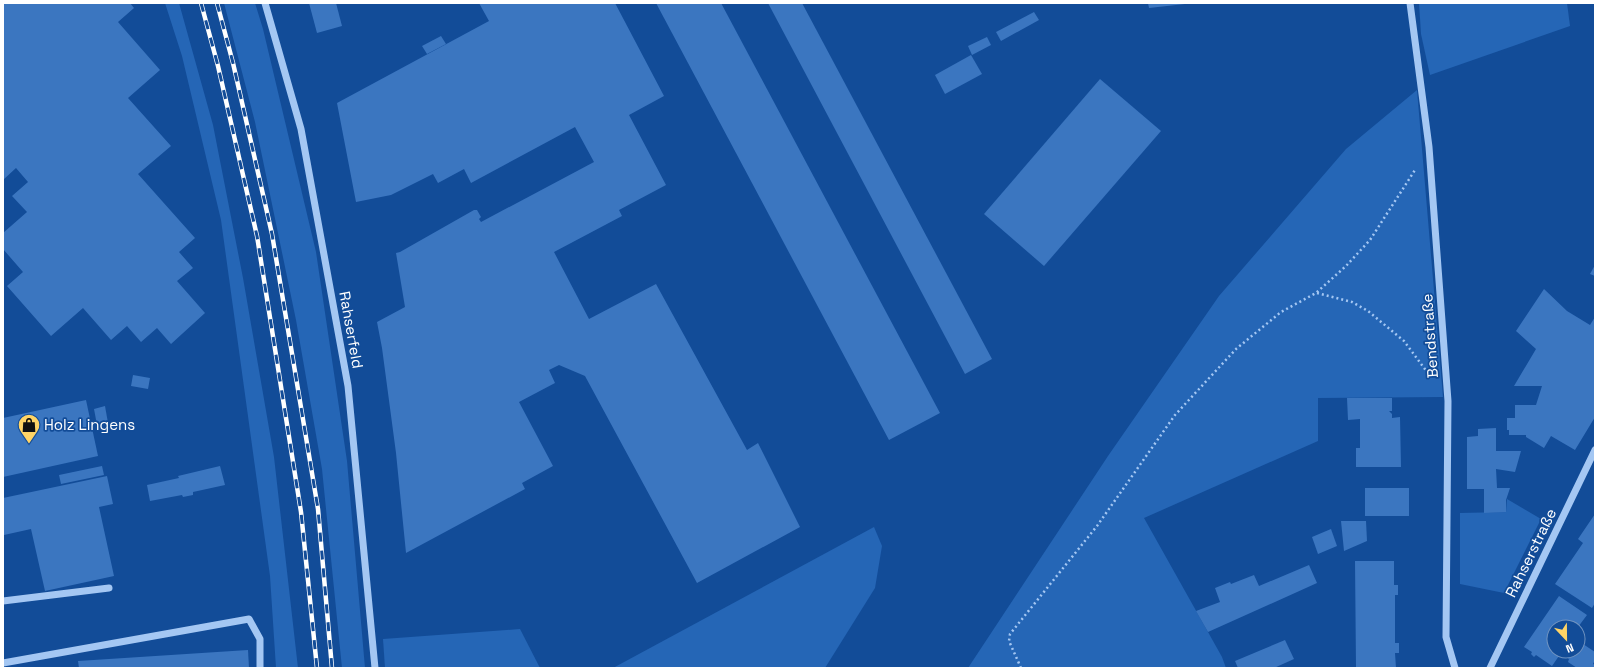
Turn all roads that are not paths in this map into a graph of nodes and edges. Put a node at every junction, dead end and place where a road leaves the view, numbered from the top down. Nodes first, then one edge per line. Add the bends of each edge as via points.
1 (265, 3) edge
2 (1410, 3) edge
3 (1595, 450) edge
4 (109, 588) dead end
5 (3, 601) edge
6 (3, 662) edge
7 (260, 668) edge
8 (375, 668) edge
9 (1455, 668) edge
10 (1490, 668) edge

1 - 8 street, Rahserfeld via 302,129 348,386
2 - 9 street, Bendstraße via 1428,147 1448,401 1446,637
3 - 10 street, Rahserstraße
4 - 5 street
6 - 7 street via 249,619 260,639

